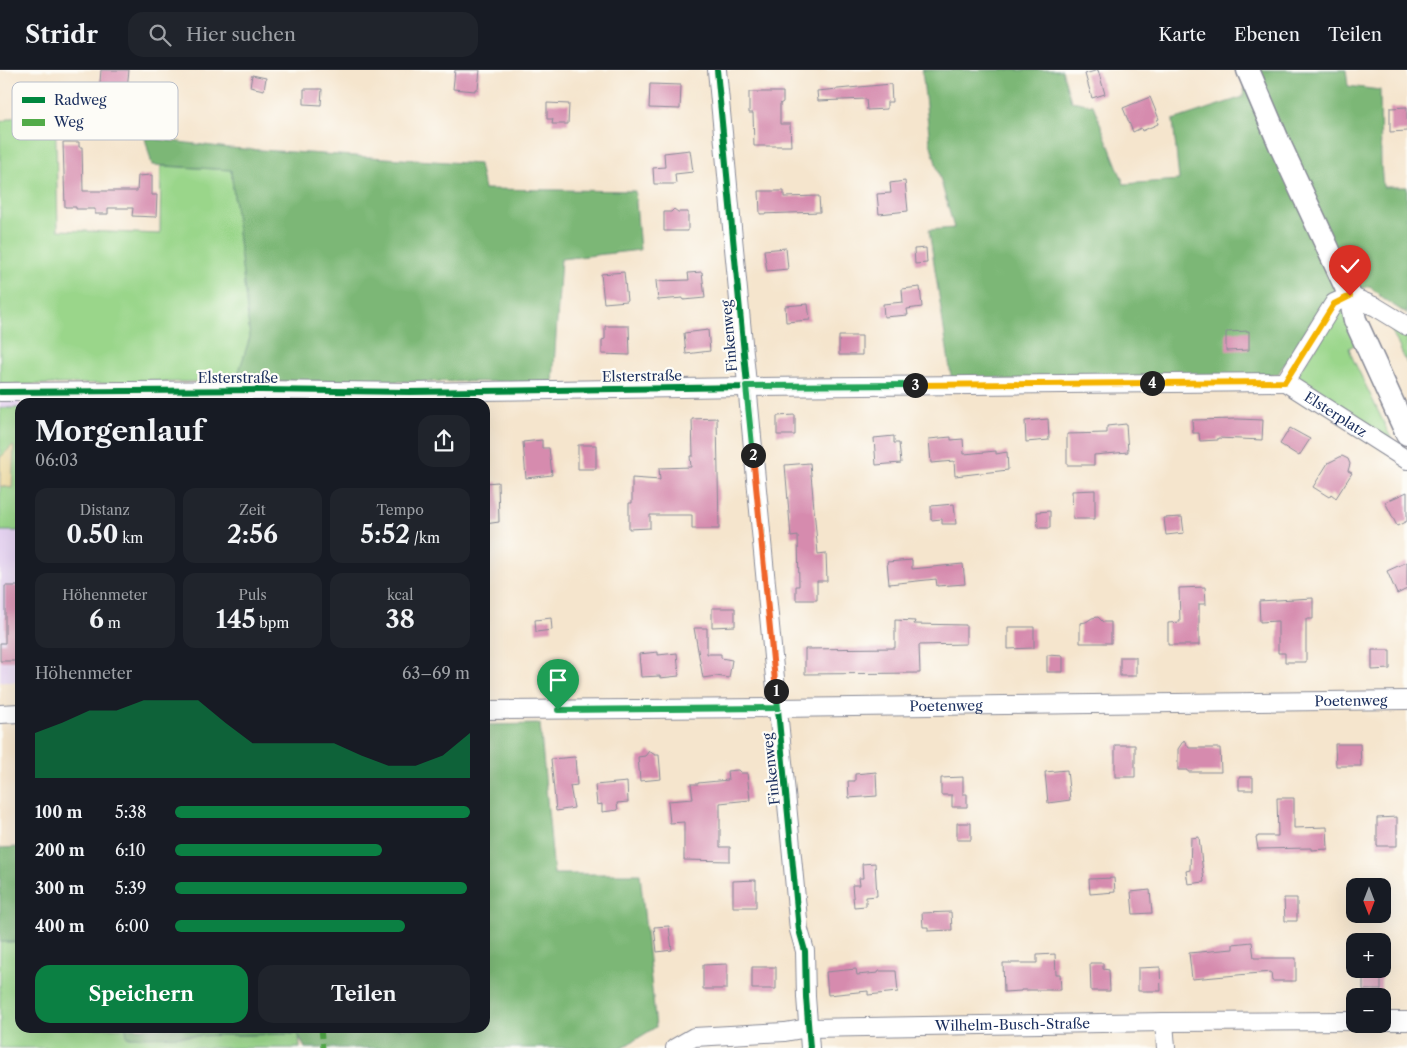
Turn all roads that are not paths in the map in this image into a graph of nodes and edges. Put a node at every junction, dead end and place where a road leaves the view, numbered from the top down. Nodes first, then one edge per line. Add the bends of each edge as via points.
1 (717, 70) edge
2 (1248, 70) edge
3 (1350, 296) junction
4 (1407, 326) edge
5 (1285, 382) junction
6 (746, 386) junction
7 (0, 392) edge
8 (262, 396) edge
9 (1407, 400) edge
10 (1407, 434) edge
11 (1407, 460) edge
12 (1407, 700) edge
13 (778, 708) junction
14 (490, 710) edge
15 (15, 713) edge
16 (0, 714) edge
17 (1346, 1021) edge
18 (1391, 1021) edge
19 (1407, 1021) edge
20 (1164, 1022) junction
21 (808, 1028) junction
22 (675, 1048) edge
23 (810, 1048) edge
24 (1166, 1048) edge

1 - 6 street, Finkenweg
2 - 3 street
3 - 4 street
3 - 5 street via 1334,304
3 - 9 street via 1368,316
3 - 10 street via 1355,320
5 - 6 street, Elsterstraße
5 - 11 street, Elsterplatz
6 - 8 street, Elsterstraße
6 - 13 street, Finkenweg
7 - 8 street, Elsterstraße
12 - 13 street, Poetenweg
13 - 14 street, Poetenweg
13 - 21 street, Finkenweg via 799,930 805,951
15 - 16 street
17 - 20 street, Wilhelm-Busch-Straße
18 - 19 street
20 - 21 street, Wilhelm-Busch-Straße
20 - 24 street
21 - 22 street, Wilhelm-Busch-Straße via 694,1036
21 - 23 street, Finkenweg

